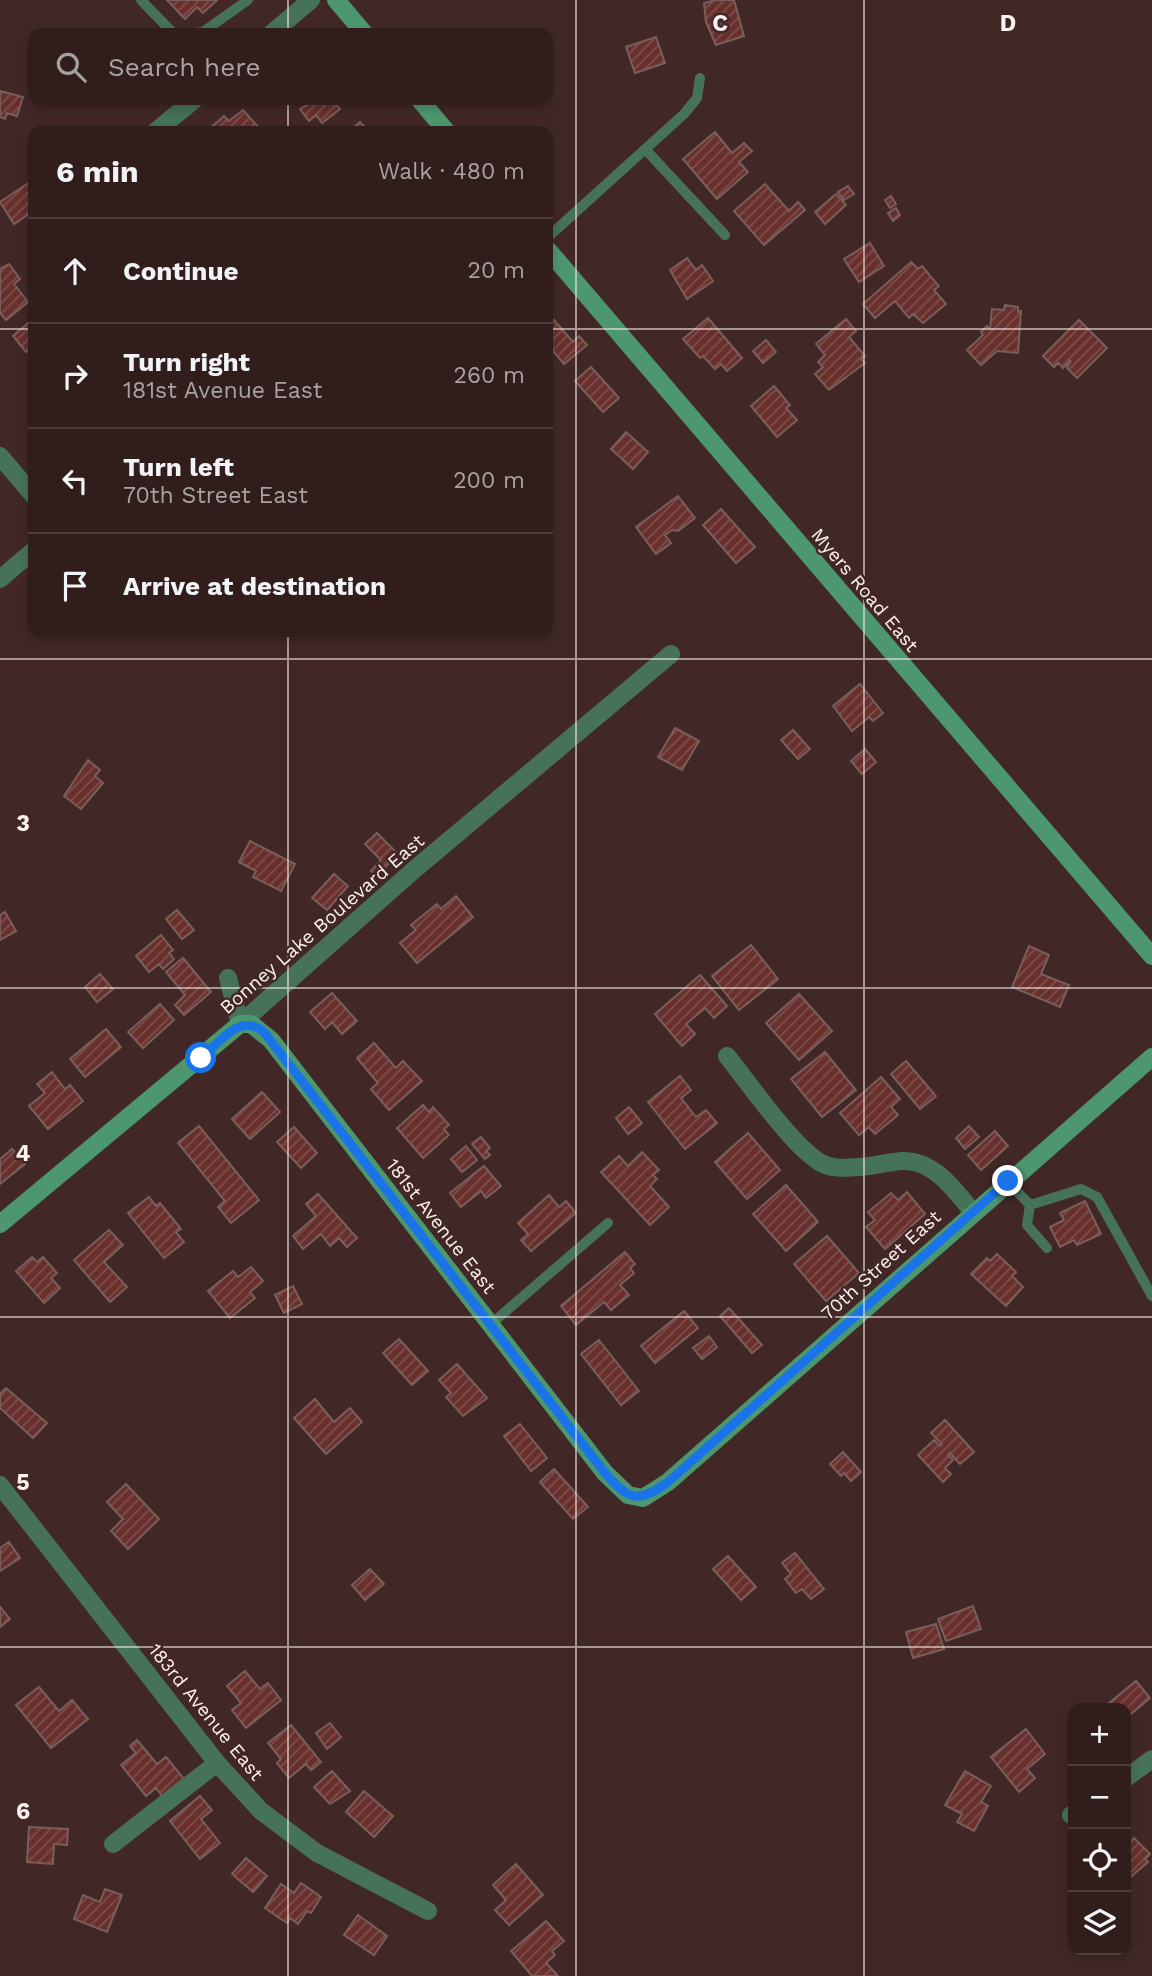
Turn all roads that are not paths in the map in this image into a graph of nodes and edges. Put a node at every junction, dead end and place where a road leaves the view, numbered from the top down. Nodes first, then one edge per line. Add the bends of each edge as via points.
1 (141, 0) edge
2 (248, 0) edge
3 (311, 0) edge
4 (336, 0) edge
5 (168, 28) edge
6 (210, 28) edge
7 (278, 28) edge
8 (360, 28) edge
9 (700, 78) dead end
10 (188, 105) edge
11 (424, 105) edge
12 (162, 126) edge
13 (442, 126) edge
14 (645, 149) junction
15 (553, 232) edge
16 (725, 235) dead end
17 (553, 256) edge
18 (0, 456) edge
19 (28, 489) edge
20 (28, 555) edge
21 (0, 579) edge
22 (671, 654) dead end
23 (1152, 956) edge
24 (228, 978) dead end
25 (240, 1024) junction
26 (727, 1056) dead end
27 (1152, 1057) edge
28 (1008, 1181) junction
29 (1030, 1205) junction
30 (973, 1212) junction
31 (608, 1223) dead end
32 (0, 1224) edge
33 (1047, 1248) dead end
34 (1152, 1296) edge
35 (491, 1325) junction
36 (0, 1485) edge
37 (635, 1497) joint
38 (1152, 1759) edge
39 (217, 1763) junction
40 (1131, 1774) edge
41 (113, 1844) dead end
42 (428, 1911) dead end

1 - 5 lane
2 - 6 lane
3 - 7 street
4 - 8 street
9 - 14 lane via 697,98
10 - 12 street
11 - 13 street
14 - 15 lane
14 - 16 lane
17 - 23 street, Myers Road East
18 - 19 street
20 - 21 street
22 - 25 street, Bonney Lake Boulevard East via 415,869
24 - 25 street
25 - 32 street, Bonney Lake Boulevard East
25 - 35 street, 181st Avenue East via 254,1025 271,1040
26 - 30 street via 817,1160 836,1168 918,1163 943,1178
27 - 28 street, 70th Street East
28 - 29 lane
28 - 30 street, 70th Street East
29 - 33 lane via 1027,1225
29 - 34 lane via 1081,1189 1097,1197
30 - 37 street, 70th Street East via 668,1482 653,1493
31 - 35 lane
35 - 37 street, 181st Avenue East via 605,1473
36 - 39 street, 183rd Avenue East
38 - 40 street
39 - 41 street
39 - 42 street, 183rd Avenue East via 261,1811 297,1841

